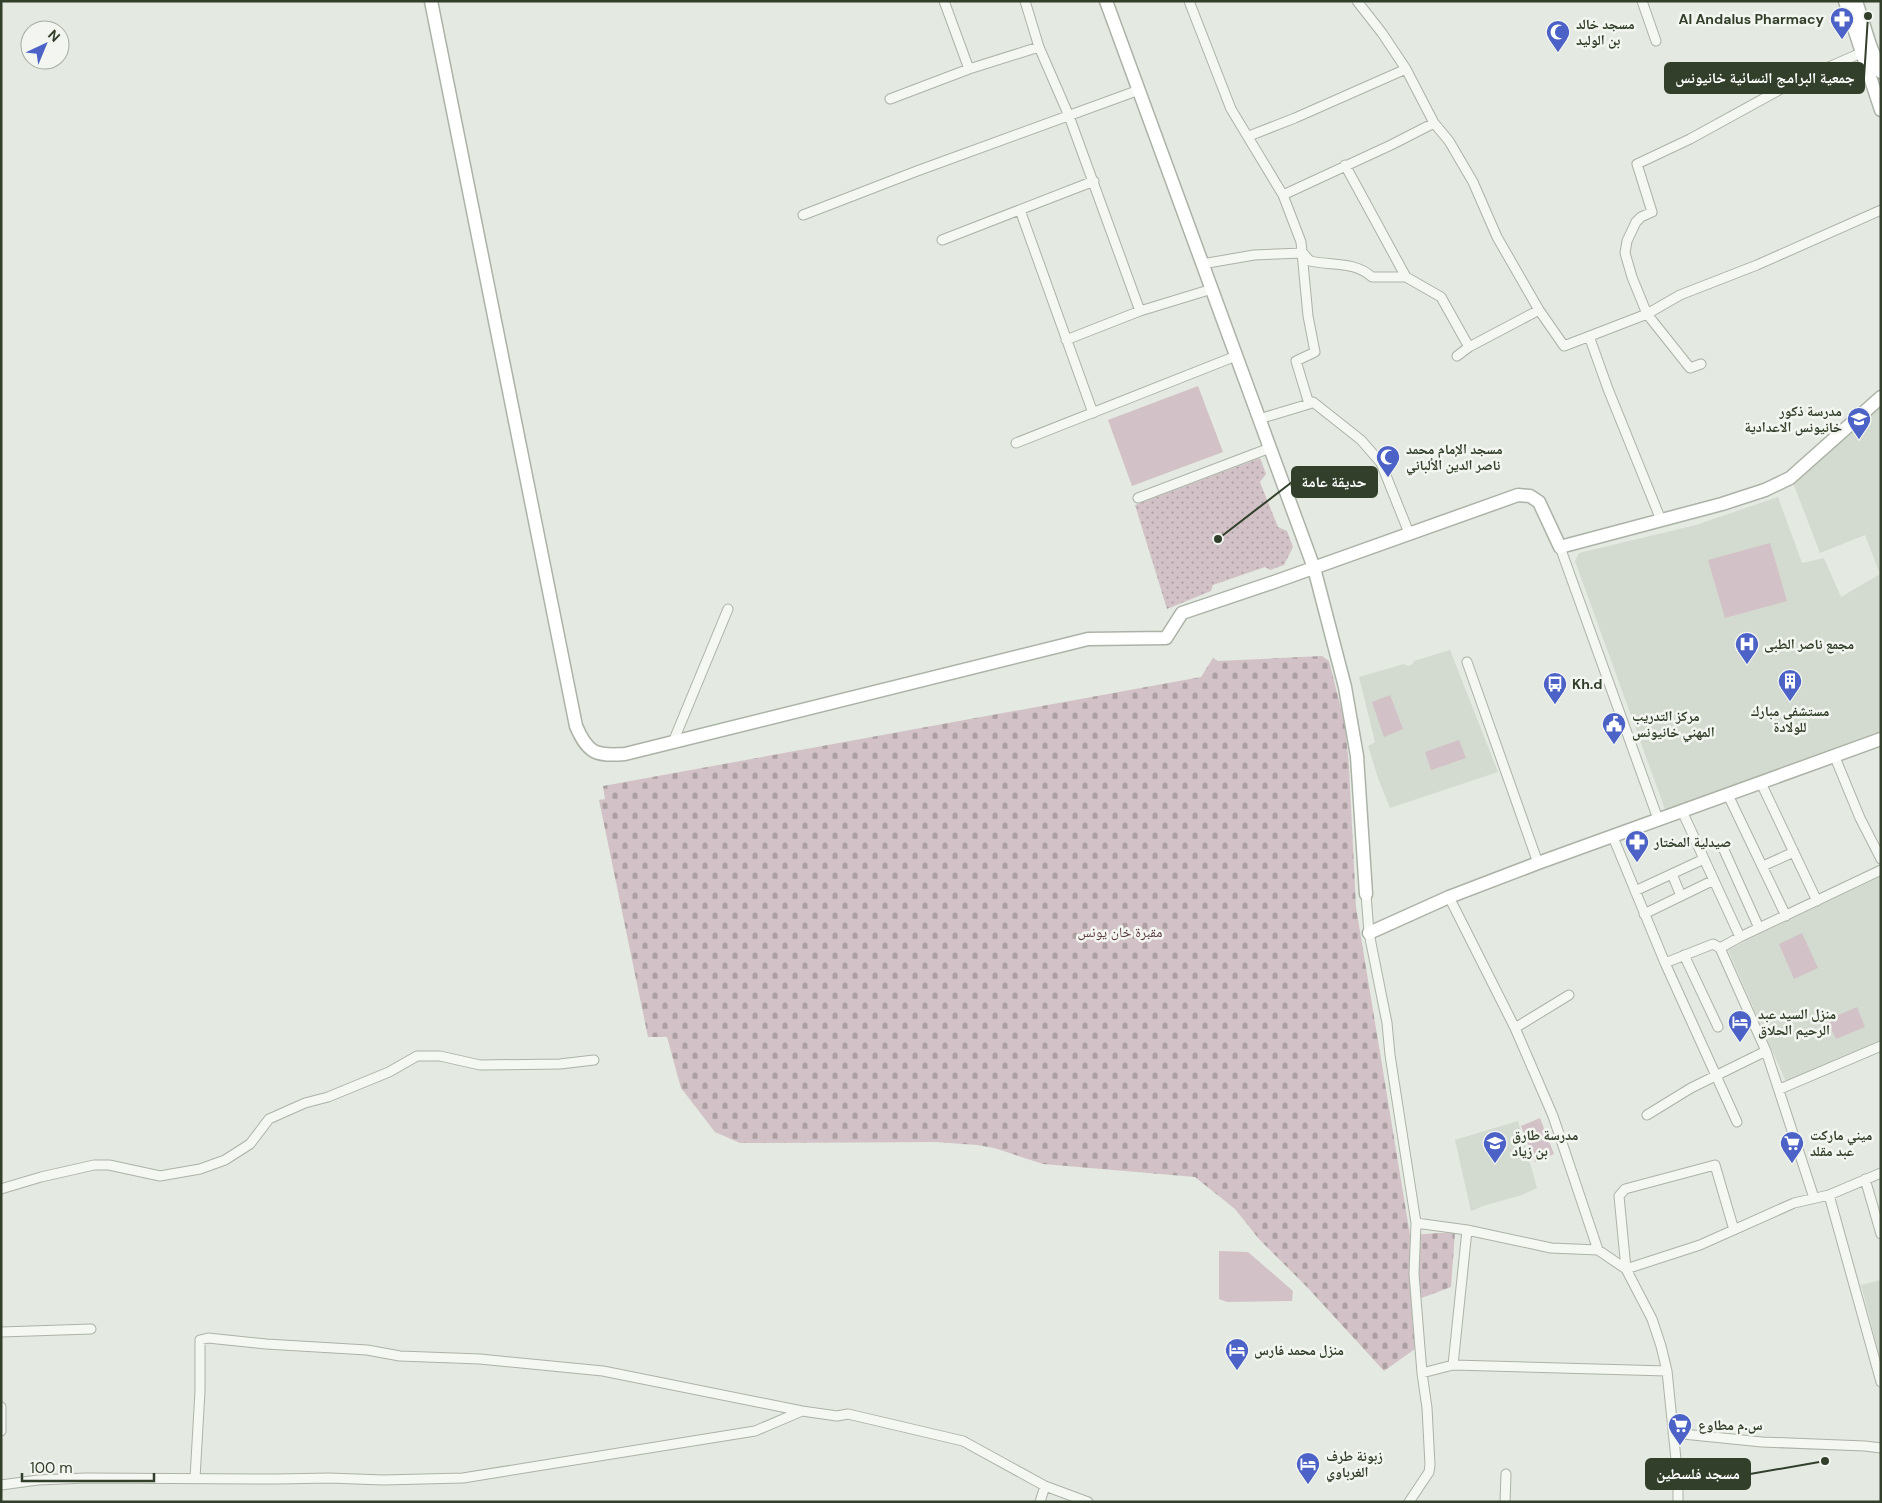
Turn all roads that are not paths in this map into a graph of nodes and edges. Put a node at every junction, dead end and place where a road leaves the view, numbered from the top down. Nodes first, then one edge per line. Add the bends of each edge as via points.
1 (431, 1) edge
2 (944, 1) edge
3 (1025, 1) edge
4 (1106, 1) edge
5 (1189, 1) edge
6 (1357, 1) edge
7 (1642, 1) edge
8 (1845, 1) edge
9 (1856, 1) edge
10 (1656, 41) dead end
11 (1039, 47) junction
12 (1862, 53) junction
13 (1406, 68) junction
14 (969, 69) junction
15 (1881, 72) edge
16 (1878, 89) edge
17 (1139, 90) junction
18 (890, 99) dead end
19 (1881, 110) edge
20 (1069, 116) junction
21 (1434, 123) junction
22 (1248, 136) junction
23 (1344, 165) junction
24 (1094, 181) junction
25 (1283, 195) junction
26 (1020, 210) junction
27 (1881, 210) edge
28 (803, 215) dead end
29 (942, 240) dead end
30 (1303, 253) junction
31 (1202, 264) junction
32 (1406, 277) junction
33 (1212, 289) junction
34 (1140, 310) junction
35 (1539, 310) junction
36 (1647, 314) junction
37 (1589, 336) junction
38 (1066, 340) junction
39 (1469, 347) junction
40 (1236, 356) junction
41 (1457, 356) dead end
42 (1701, 364) dead end
43 (1881, 397) edge
44 (1309, 404) junction
45 (1093, 413) junction
46 (1259, 419) junction
47 (1016, 443) dead end
48 (1270, 448) junction
49 (1138, 498) dead end
50 (1661, 520) junction
51 (1409, 533) junction
52 (1560, 547) junction
53 (1314, 568) junction
54 (728, 609) dead end
55 (1467, 662) dead end
56 (1881, 739) edge
57 (672, 742) junction
58 (1834, 755) junction
59 (1761, 783) junction
60 (1728, 795) junction
61 (1682, 812) junction
62 (1658, 819) junction
63 (1613, 837) junction
64 (1724, 850) dead end
65 (1794, 852) junction
66 (1704, 858) junction
67 (1881, 859) edge
68 (1538, 863) junction
69 (1763, 866) junction
70 (1881, 870) edge
71 (1672, 874) junction
72 (1714, 880) junction
73 (1635, 891) junction
74 (1366, 894) joint
75 (1682, 896) junction
76 (1449, 897) junction
77 (1817, 901) junction
78 (1644, 914) junction
79 (1786, 916) junction
80 (1759, 928) junction
81 (1369, 933) junction
82 (1740, 937) junction
83 (1720, 948) junction
84 (1684, 955) junction
85 (1665, 963) junction
86 (1570, 995) dead end
87 (1718, 1027) dead end
88 (1514, 1028) junction
89 (1881, 1046) edge
90 (1766, 1051) junction
91 (594, 1060) dead end
92 (1716, 1075) junction
93 (1780, 1088) junction
94 (1647, 1115) dead end
95 (1738, 1122) dead end
96 (1881, 1172) edge
97 (1865, 1179) junction
98 (1, 1189) edge
99 (1829, 1195) junction
100 (1814, 1198) junction
101 (1416, 1223) junction
102 (1467, 1230) junction
103 (1734, 1230) junction
104 (1881, 1234) edge
105 (1598, 1250) junction
106 (1626, 1269) junction
107 (91, 1329) dead end
108 (1, 1332) edge
109 (1453, 1365) junction
110 (1667, 1371) junction
111 (1422, 1373) junction
112 (1881, 1382) edge
113 (1, 1406) edge
114 (802, 1411) junction
115 (1, 1431) edge
116 (1673, 1433) junction
117 (1881, 1448) edge
118 (1506, 1474) dead end
119 (195, 1478) junction
120 (1, 1485) edge
121 (1046, 1486) junction
122 (1040, 1502) edge
123 (1088, 1502) edge
124 (1409, 1502) edge
125 (1505, 1502) edge
126 (1678, 1502) edge

1 - 57 street via 576,726 588,748 598,754 625,754
2 - 14 street
3 - 11 street
4 - 17 street
5 - 22 street via 1231,110
6 - 13 street
7 - 10 street
8 - 12 street
9 - 15 street
11 - 14 street
11 - 20 street
12 - 16 street
12 - 36 street via 1792,83 1637,164 1652,212 1636,222 1625,253
13 - 21 street
13 - 22 street
14 - 18 street
16 - 19 street
17 - 20 street
17 - 31 street
20 - 24 street
20 - 28 street
21 - 23 street
21 - 35 street via 1473,182 1497,237
22 - 25 street
23 - 25 street
23 - 32 street
24 - 26 street
24 - 34 street
25 - 30 street
26 - 29 street
26 - 38 street
27 - 36 street via 1680,296
30 - 31 street via 1254,255
30 - 32 street via 1310,261 1356,266 1372,277
30 - 44 street via 1308,316 1315,352 1296,361
31 - 33 street
32 - 39 street via 1441,298
33 - 34 street
33 - 40 street
34 - 38 street
35 - 37 street via 1564,346
35 - 39 street
36 - 37 street
36 - 42 street via 1690,368
37 - 50 street
38 - 45 street
39 - 41 street
40 - 45 street
40 - 46 street
43 - 50 street via 1790,478 1753,494
44 - 46 street
44 - 51 street via 1313,402 1361,440 1381,463
45 - 47 street
46 - 48 street
48 - 49 street
48 - 53 street
50 - 52 street
51 - 52 street via 1518,496 1530,496 1539,502
51 - 53 street
52 - 62 street
53 - 57 street via 1182,613 1166,638 1088,639
53 - 74 street via 1345,687 1357,756
54 - 57 street
55 - 68 street
56 - 58 street
58 - 59 street
58 - 67 street
59 - 60 street
59 - 65 street
60 - 61 street
60 - 69 street
61 - 62 street
61 - 66 street
62 - 63 street
63 - 68 street
63 - 73 street
64 - 80 street
65 - 69 street
65 - 77 street
66 - 71 street
66 - 72 street
68 - 76 street
69 - 79 street
70 - 77 street
71 - 73 street
71 - 75 street
72 - 75 street
72 - 82 street
73 - 78 street
74 - 81 street
75 - 78 street
76 - 81 street
76 - 88 street
77 - 79 street
78 - 85 street
79 - 80 street
80 - 82 street
81 - 101 street via 1387,1024
82 - 83 street
83 - 84 street via 1713,944
83 - 90 street
84 - 85 street
84 - 87 street
85 - 92 street
86 - 88 street
88 - 105 street via 1553,1116
89 - 93 street
90 - 92 street
90 - 93 street
91 - 98 street via 560,1064 480,1065 440,1056 417,1056 389,1072 269,1120 250,1144 225,1160 200,1169 160,1176 94,1165
92 - 94 street
92 - 95 street
93 - 100 street
96 - 97 street
97 - 99 street
97 - 104 street
99 - 100 street
99 - 112 street
100 - 103 street via 1794,1203
101 - 102 street
101 - 111 street via 1414,1274
102 - 105 street via 1551,1248
102 - 109 street
103 - 106 street via 1700,1245
103 - 106 street via 1715,1165 1624,1188 1619,1196
105 - 106 street
106 - 110 street via 1652,1319
107 - 108 street
109 - 110 street
109 - 111 street
110 - 116 street
111 - 124 street via 1430,1465 1429,1472
113 - 115 street
114 - 119 street via 755,1431 463,1478
114 - 119 street via 602,1371 208,1338 200,1340
114 - 121 street via 836,1416 848,1414 962,1441
116 - 117 street via 1762,1442
116 - 126 street
118 - 125 street
119 - 120 street via 86,1478
121 - 122 street
121 - 123 street

